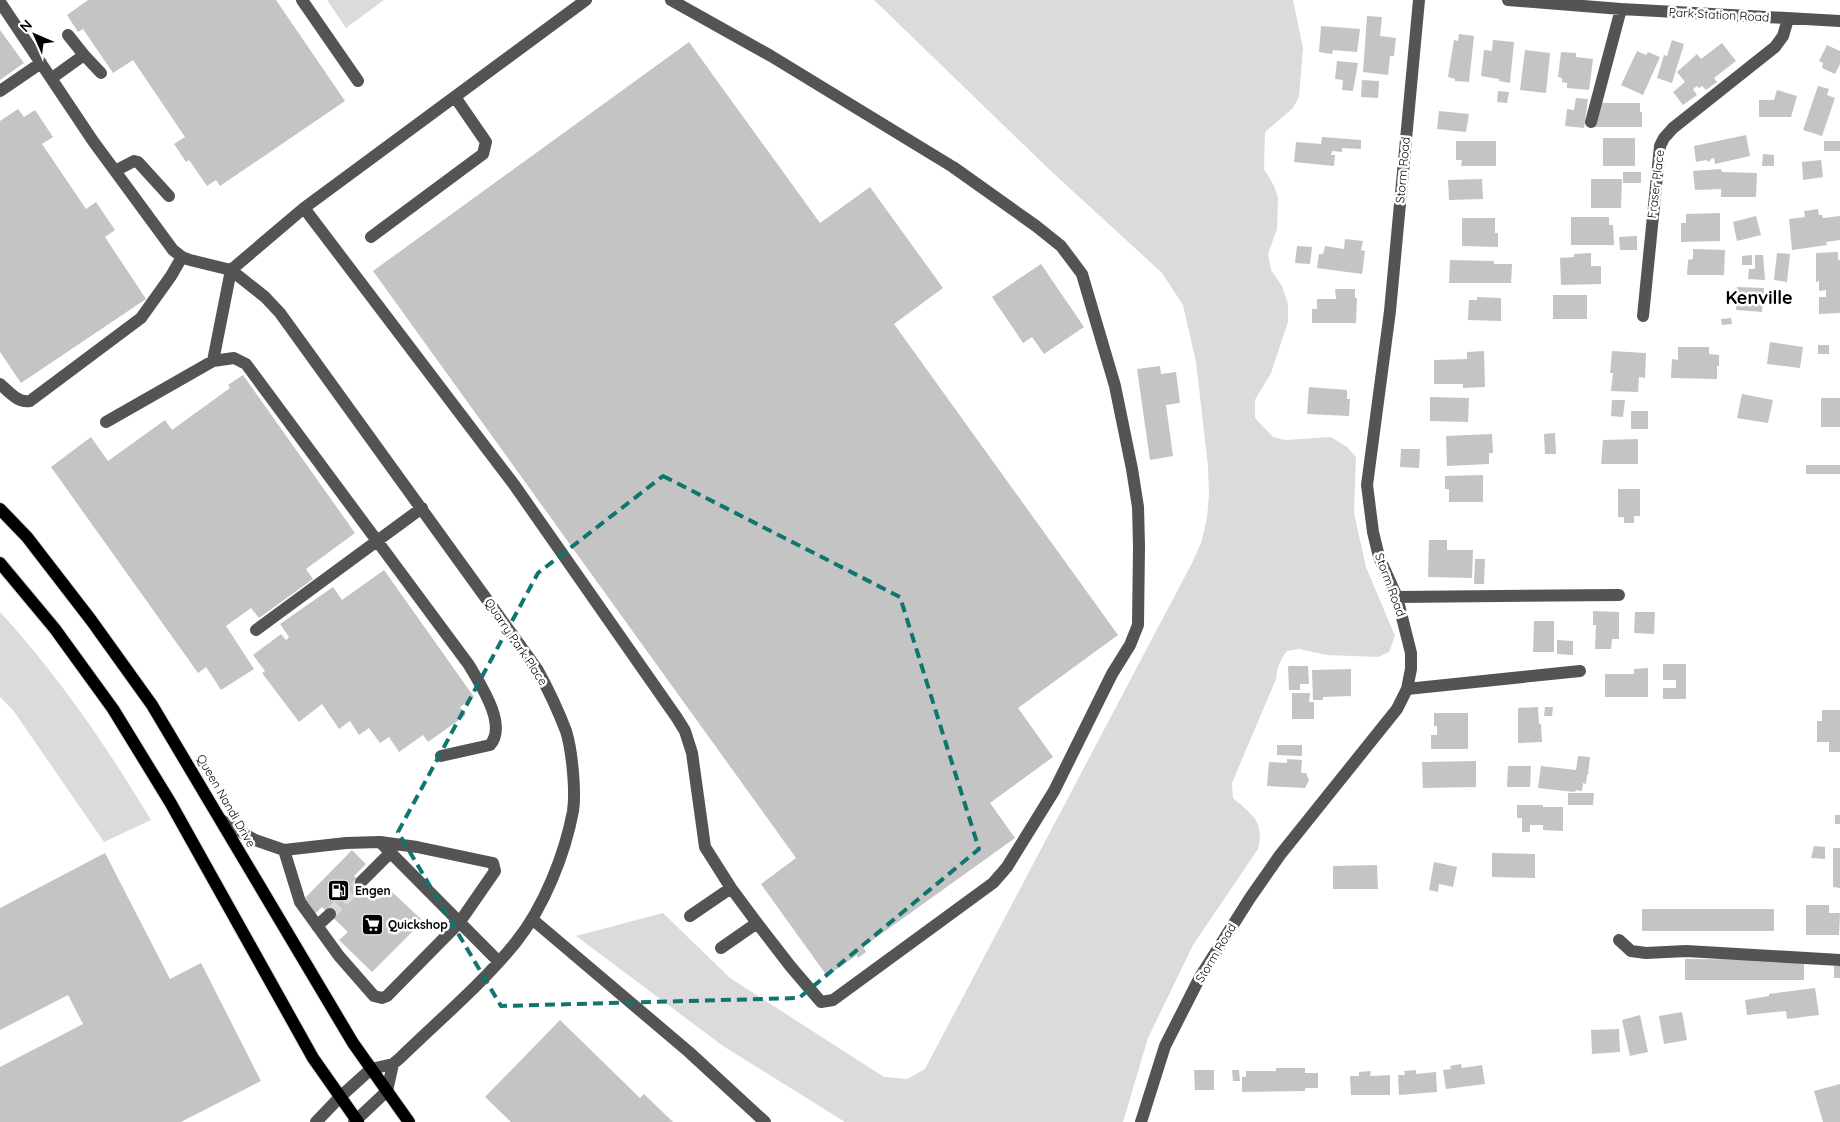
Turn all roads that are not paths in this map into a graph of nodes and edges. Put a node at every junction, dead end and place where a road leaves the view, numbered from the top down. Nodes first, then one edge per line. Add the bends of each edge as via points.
1 (302, 0) edge
2 (586, 0) edge
3 (672, 0) edge
4 (1419, 0) edge
5 (1508, 0) edge
6 (0, 2) edge
7 (1621, 9) junction
8 (1788, 18) junction
9 (1840, 21) edge
10 (68, 35) dead end
11 (84, 55) junction
12 (41, 63) junction
13 (102, 73) dead end
14 (52, 78) junction
15 (358, 81) dead end
16 (0, 91) edge
17 (455, 97) junction
18 (1591, 122) dead end
19 (115, 171) junction
20 (169, 196) dead end
21 (304, 208) junction
22 (370, 237) dead end
23 (182, 257) junction
24 (231, 270) junction
25 (1642, 316) dead end
26 (213, 361) junction
27 (0, 384) edge
28 (106, 422) dead end
29 (422, 508) junction
30 (0, 509) edge
31 (376, 541) junction
32 (0, 563) edge
33 (1619, 595) dead end
34 (1397, 597) junction
35 (256, 630) dead end
36 (1580, 671) dead end
37 (1407, 689) junction
38 (441, 756) dead end
39 (221, 820) junction
40 (380, 842) junction
41 (284, 850) junction
42 (390, 853) junction
43 (361, 882) tunnel mouth
44 (731, 888) junction
45 (330, 914) tunnel mouth
46 (690, 916) dead end
47 (532, 919) junction
48 (757, 922) junction
49 (459, 923) junction
50 (317, 926) junction
51 (1619, 940) dead end
52 (721, 948) dead end
53 (1840, 960) edge
54 (499, 962) junction
55 (393, 1064) junction
56 (371, 1069) junction
57 (387, 1091) junction
58 (340, 1097) junction
59 (356, 1121) edge
60 (316, 1122) edge
61 (409, 1122) edge
62 (765, 1122) edge
63 (1141, 1122) edge

1 - 15 street
2 - 17 street
3 - 48 street via 953,167 1061,246 1085,283 1115,386 1138,507 1137,630 1054,791 1001,874 977,895 827,1002 821,1002
4 - 34 street, Storm Road via 1390,311 1367,485 1379,558
5 - 7 street, Park Station Road
6 - 12 street
7 - 8 street, Park Station Road
7 - 18 street
8 - 9 street, Park Station Road
8 - 25 street, Fraser Place via 1783,36 1775,47 1673,128 1660,146
10 - 11 street
11 - 13 street
11 - 14 street
12 - 14 street
12 - 16 street
14 - 19 street
17 - 21 street
17 - 22 street via 486,142 483,154
19 - 20 street via 138,162
19 - 23 street via 173,250
21 - 24 street
21 - 44 street via 515,486 677,718 692,753 705,847
23 - 24 street
23 - 27 street via 141,318 30,401 15,398
24 - 26 street
24 - 29 street, Quarry Park Place via 265,296 280,313
26 - 28 street
26 - 31 street via 234,358 246,364
29 - 31 street
29 - 47 street, Quarry Park Place via 537,669 566,733 572,767 573,809 551,881
30 - 39 main road, Queen Nandi Drive via 27,537 152,705
31 - 35 street
31 - 38 street via 469,665 493,711 497,731 490,745
32 - 58 main road via 55,629 113,709 170,802 313,1058
33 - 34 street
34 - 37 street, Storm Road via 1410,653
36 - 37 street
37 - 63 street, Storm Road via 1397,709 1280,855 1205,969 1165,1046
39 - 41 street via 255,840
39 - 56 main road, Queen Nandi Drive
40 - 41 street
40 - 42 street
40 - 49 street via 493,863 495,871
41 - 50 street via 297,894
42 - 43 street
42 - 49 street
44 - 46 street
44 - 48 street
45 - 50 street
47 - 54 street, Quarry Park Place
47 - 62 street via 689,1052
48 - 52 street
49 - 50 street via 382,998 374,996
49 - 54 street
51 - 53 street via 1631,951 1646,953 1686,951
54 - 55 street, Quarry Park Place
55 - 56 street
55 - 57 street
56 - 57 main road, Queen Nandi Drive
56 - 58 street
57 - 59 street
57 - 61 main road, Queen Nandi Drive
58 - 59 main road
58 - 60 street

